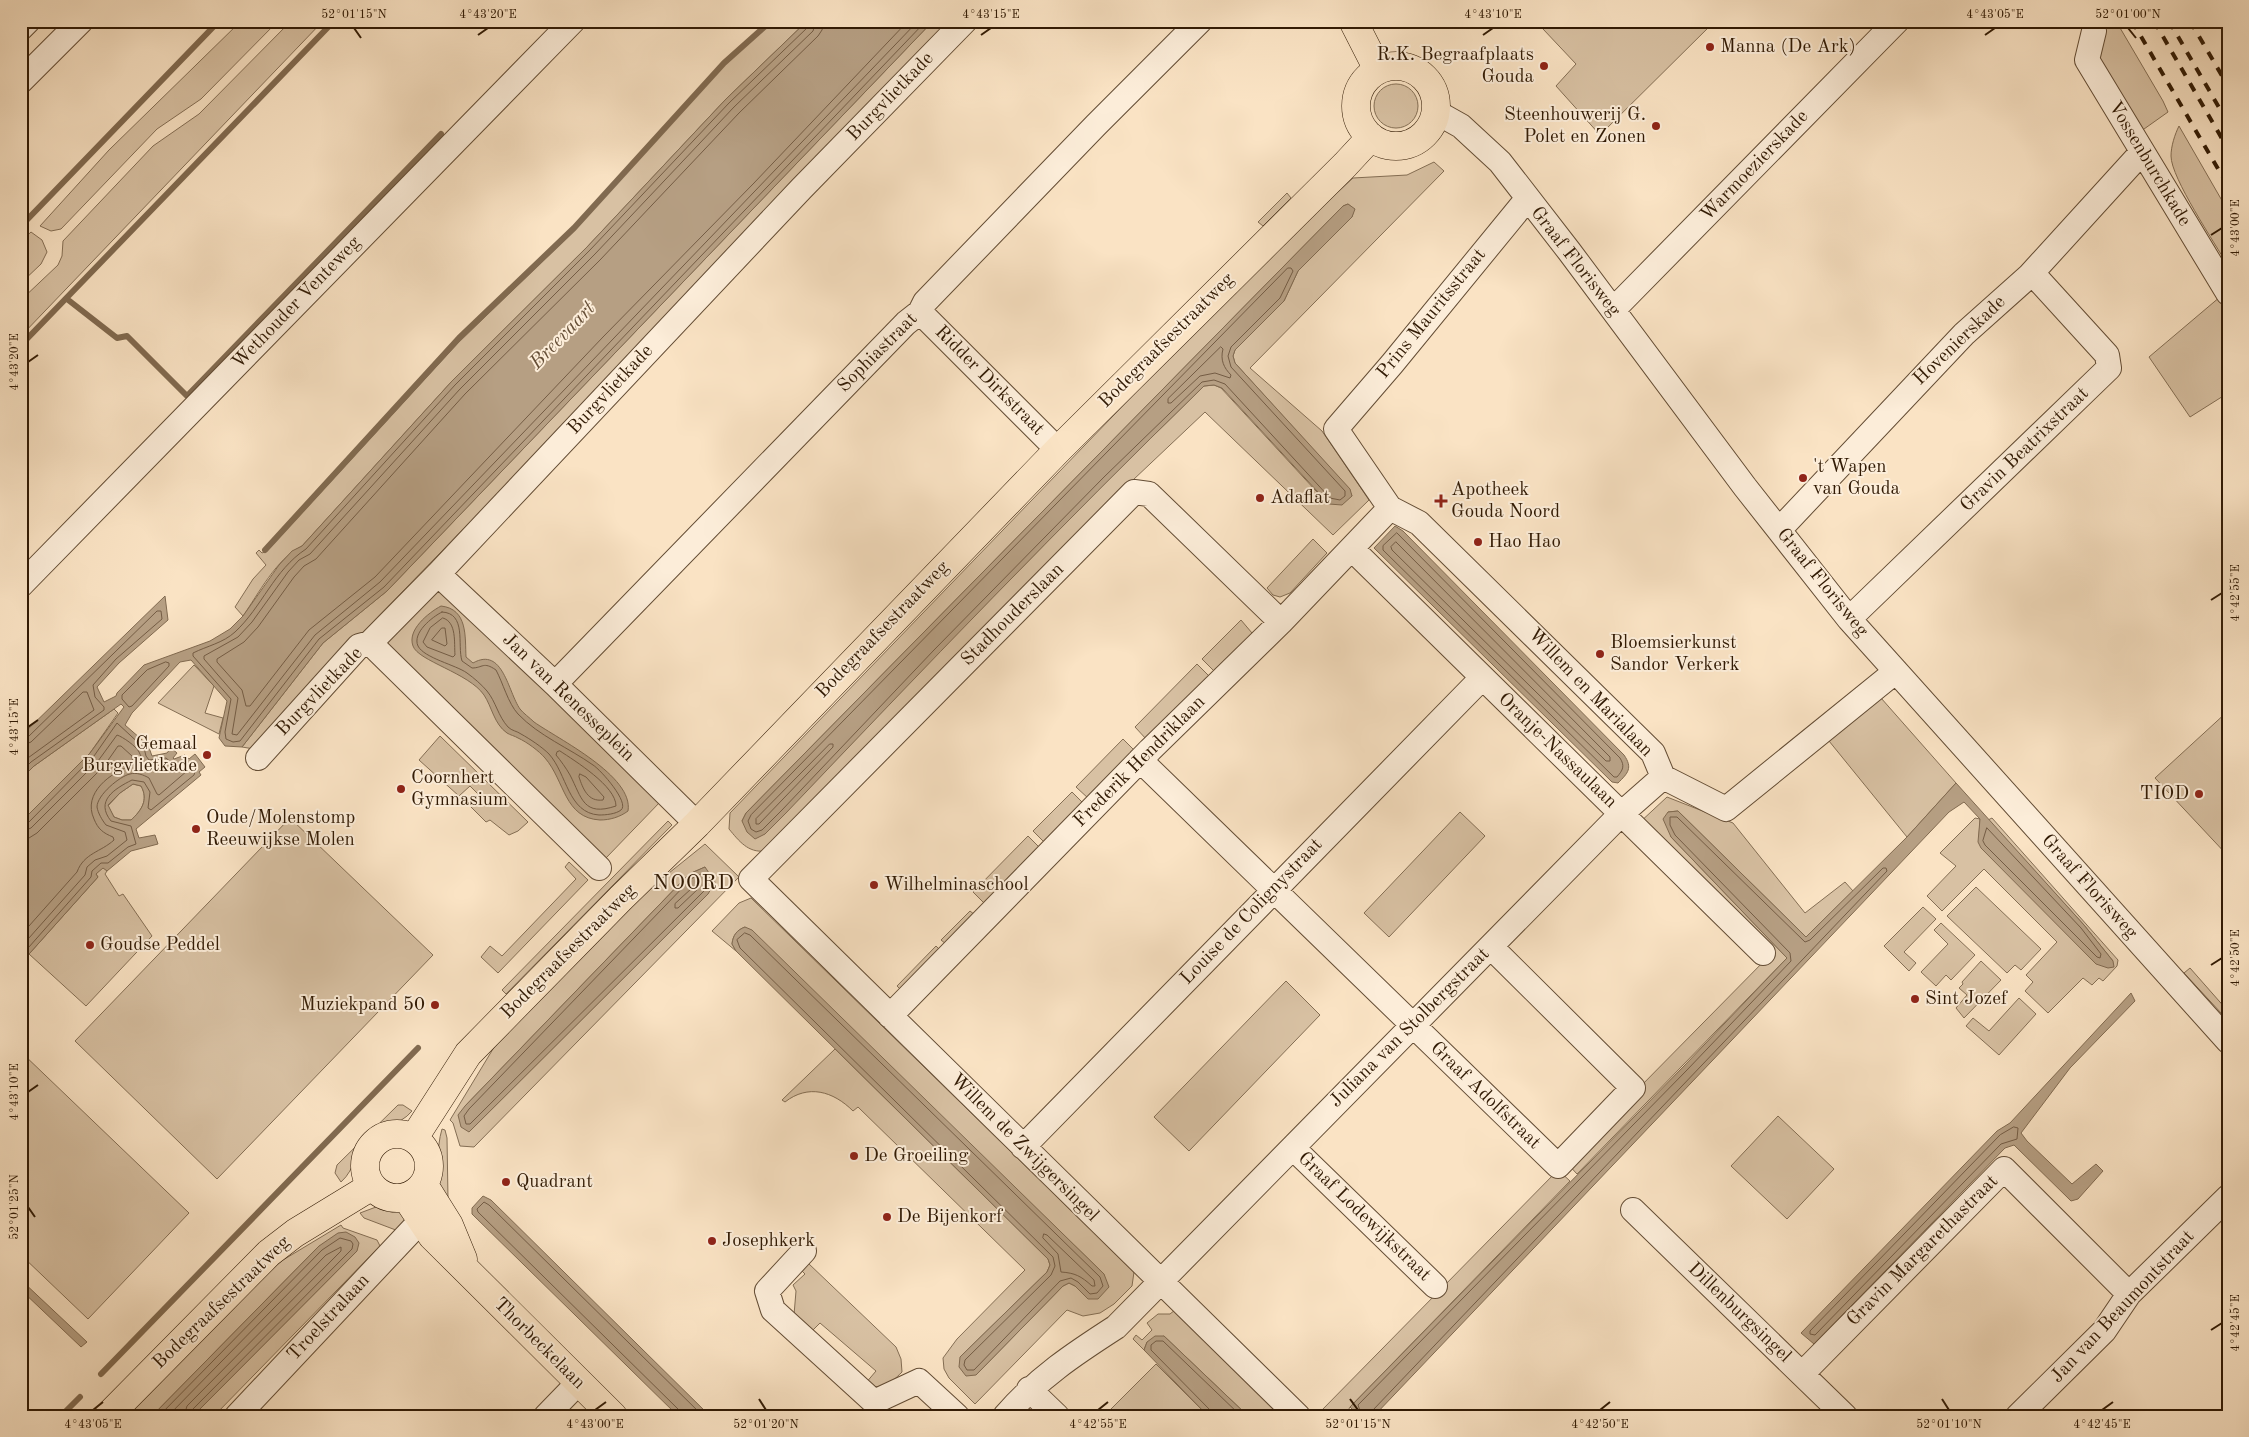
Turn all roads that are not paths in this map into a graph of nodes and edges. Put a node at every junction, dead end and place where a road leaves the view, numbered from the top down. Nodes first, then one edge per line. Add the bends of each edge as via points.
1 (28, 21) edge
2 (81, 21) edge
3 (573, 21) edge
4 (965, 21) edge
5 (1200, 21) edge
6 (1353, 21) edge
7 (1897, 21) edge
8 (21, 28) edge
9 (2094, 31) dead end
10 (1378, 70) junction
11 (21, 81) edge
12 (1436, 112) junction
13 (1370, 136) junction
14 (2142, 152) junction
15 (1527, 198) junction
16 (2029, 276) junction
17 (2228, 293) edge
18 (1613, 310) junction
19 (920, 312) junction
20 (1336, 429) joint
21 (1058, 450) junction
22 (1390, 508) junction
23 (1778, 530) junction
24 (1352, 549) junction
25 (438, 574) junction
26 (21, 585) edge
27 (1850, 619) junction
28 (1281, 622) junction
29 (370, 643) junction
30 (1895, 672) junction
31 (1482, 678) junction
32 (555, 684) junction
33 (258, 758) dead end
34 (1140, 760) junction
35 (1663, 776) junction
36 (1621, 814) junction
37 (697, 824) junction
38 (599, 868) dead end
39 (751, 879) joint
40 (1274, 890) junction
41 (1491, 947) junction
42 (1763, 952) dead end
43 (890, 1016) junction
44 (1413, 1026) junction
45 (2228, 1041) edge
46 (414, 1138) junction
47 (1023, 1147) junction
48 (1293, 1148) junction
49 (372, 1186) junction
50 (415, 1191) junction
51 (2228, 1197) edge
52 (1633, 1210) dead end
53 (423, 1222) junction
54 (804, 1251) dead end
55 (467, 1270) junction
56 (1160, 1282) junction
57 (1435, 1286) dead end
58 (2129, 1294) junction
59 (1802, 1374) junction
60 (578, 1383) junction
61 (1029, 1388) junction
62 (108, 1416) edge
63 (237, 1416) edge
64 (546, 1416) edge
65 (613, 1416) edge
66 (957, 1416) edge
67 (1005, 1416) edge
68 (1056, 1416) edge
69 (1298, 1416) edge
70 (1845, 1416) edge
71 (2018, 1416) edge

1 - 8 street
2 - 11 street
3 - 26 street, Wethouder Venteweg
4 - 25 street, Burgvlietkade via 800,189
5 - 19 street, Sophiastraat via 925,302
6 - 10 main road
7 - 18 street, Warmoezierskade
9 - 14 street, Vossenburchkade via 2087,60
10 - 12 main road via 1404,66 1420,73 1431,87
10 - 13 main road via 1361,86 1356,101 1358,117
12 - 13 main road via 1427,132 1410,144 1389,146
12 - 15 street, Graaf Florisweg via 1474,136 1500,162
13 - 21 main road, Bodegraafsestraatweg via 1345,166
14 - 16 street, Hovenierskade
14 - 17 street, Vossenburchkade
15 - 18 street, Graaf Florisweg
15 - 20 street, Prins Mauritsstraat
16 - 23 street, Hovenierskade via 1964,334
16 - 27 street, Gravin Beatrixstraat via 2035,276 2108,355 2109,368
18 - 23 street, Graaf Florisweg
19 - 21 street, Ridder Dirkstraat
19 - 32 street, Sophiastraat
20 - 22 street, Willem en Marialaan
21 - 37 main road, Bodegraafsestraatweg
22 - 24 street, Frederik Hendriklaan
22 - 35 street, Willem en Marialaan via 1420,523 1653,753
23 - 27 street, Graaf Florisweg
24 - 28 street, Frederik Hendriklaan
24 - 31 street, Oranje-Nassaulaan
25 - 29 street, Burgvlietkade
25 - 32 street, Jan van Renesseplein
27 - 30 street, Graaf Florisweg
28 - 34 street, Frederik Hendriklaan
28 - 39 street, Stadhouderslaan via 1149,494 1134,492
29 - 33 street, Burgvlietkade via 359,646
29 - 38 street
30 - 35 street, Willem en Marialaan via 1726,808
30 - 45 street, Graaf Florisweg
31 - 36 street, Oranje-Nassaulaan
31 - 40 street, Louise de Colignystraat
32 - 37 street, Jan van Renesseplein
34 - 40 street, Graaf Adolfstraat
34 - 43 street, Frederik Hendriklaan
35 - 36 street, Juliana van Stolbergstraat
36 - 41 street, Juliana van Stolbergstraat
36 - 42 street, Oranje-Nassaulaan
37 - 46 main road, Bodegraafsestraatweg via 468,1054
39 - 43 street, Willem de Zwijgersingel
40 - 44 street, Graaf Adolfstraat
40 - 47 street, Louise de Colignystraat
41 - 44 street, Juliana van Stolbergstraat
41 - 44 street, Graaf Adolfstraat via 1633,1088 1558,1166
43 - 47 street, Willem de Zwijgersingel
44 - 48 street, Juliana van Stolbergstraat
46 - 49 main road via 390,1134 373,1144 365,1167
46 - 50 main road via 428,1157 429,1174
47 - 56 street, Willem de Zwijgersingel
48 - 56 street, Juliana van Stolbergstraat
48 - 57 street, Graaf Lodewijkstraat
49 - 50 main road via 390,1198
49 - 62 main road, Bodegraafsestraatweg via 295,1233 269,1253
50 - 53 main road, Thorbeckelaan
50 - 55 main road, Thorbeckelaan via 449,1225
51 - 58 street, Jan van Beaumontstraat
52 - 59 street, Dillenburgsingel
53 - 55 main road, Thorbeckelaan via 432,1236
53 - 63 street, Troelstralaan
54 - 66 street via 767,1291 773,1310 874,1402 919,1381
55 - 60 main road, Thorbeckelaan
56 - 61 street, Juliana van Stolbergstraat via 1116,1327
56 - 69 street, Willem de Zwijgersingel
58 - 59 street, Gravin Margarethastraat via 2004,1169
58 - 71 street, Jan van Beaumontstraat via 2104,1331
59 - 70 street, Dillenburgsingel
60 - 64 street
60 - 65 main road, Thorbeckelaan
61 - 67 street, Juliana van Stolbergstraat
61 - 68 street

